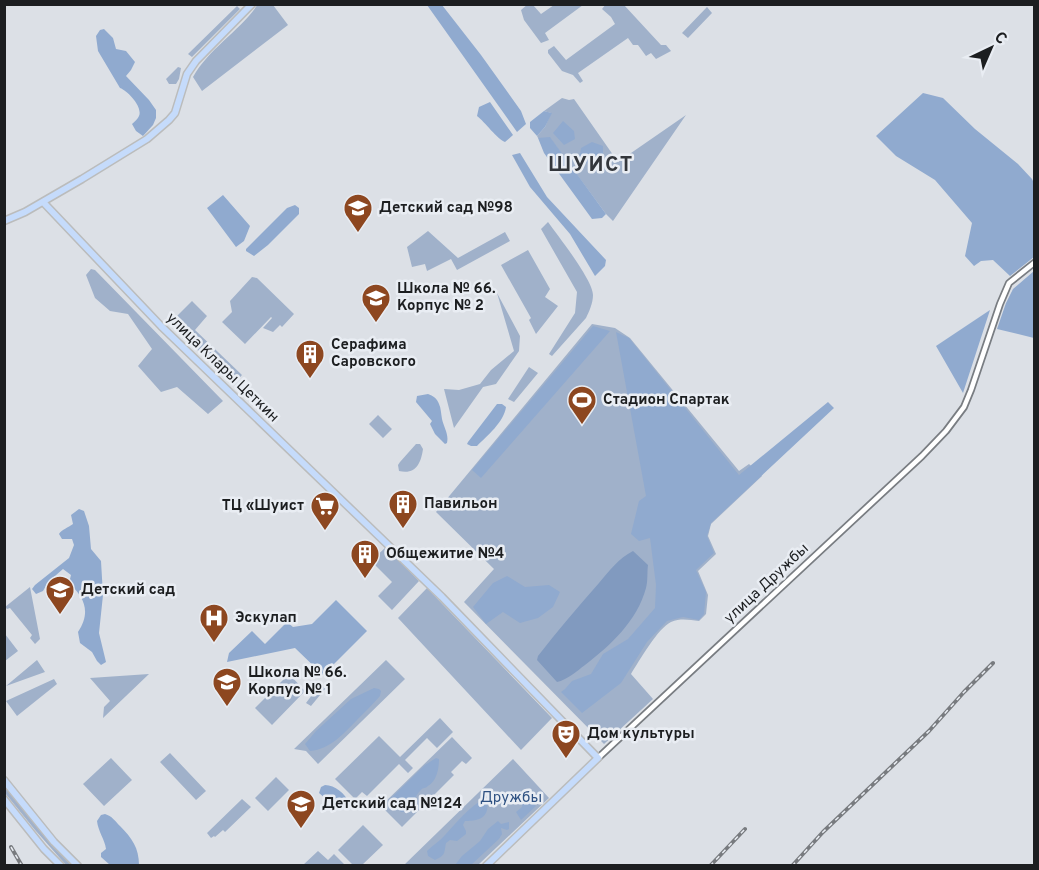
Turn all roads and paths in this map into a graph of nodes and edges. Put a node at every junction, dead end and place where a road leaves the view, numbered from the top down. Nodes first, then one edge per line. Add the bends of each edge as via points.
1 (252, 4) edge
2 (43, 202) junction
3 (4, 221) edge
4 (1035, 263) edge
5 (598, 758) junction
6 (4, 780) edge
7 (4, 799) edge
8 (61, 866) edge
9 (78, 866) edge
10 (486, 866) edge

1 - 2 main road via 196,61 170,120 147,139
2 - 3 main road
2 - 5 main road, улица Клары Цеткин via 161,326 442,597
4 - 5 street, улица Дружбы via 1009,283 964,407 946,431
5 - 10 main road, улица Дружбы
6 - 9 main road
7 - 8 main road

